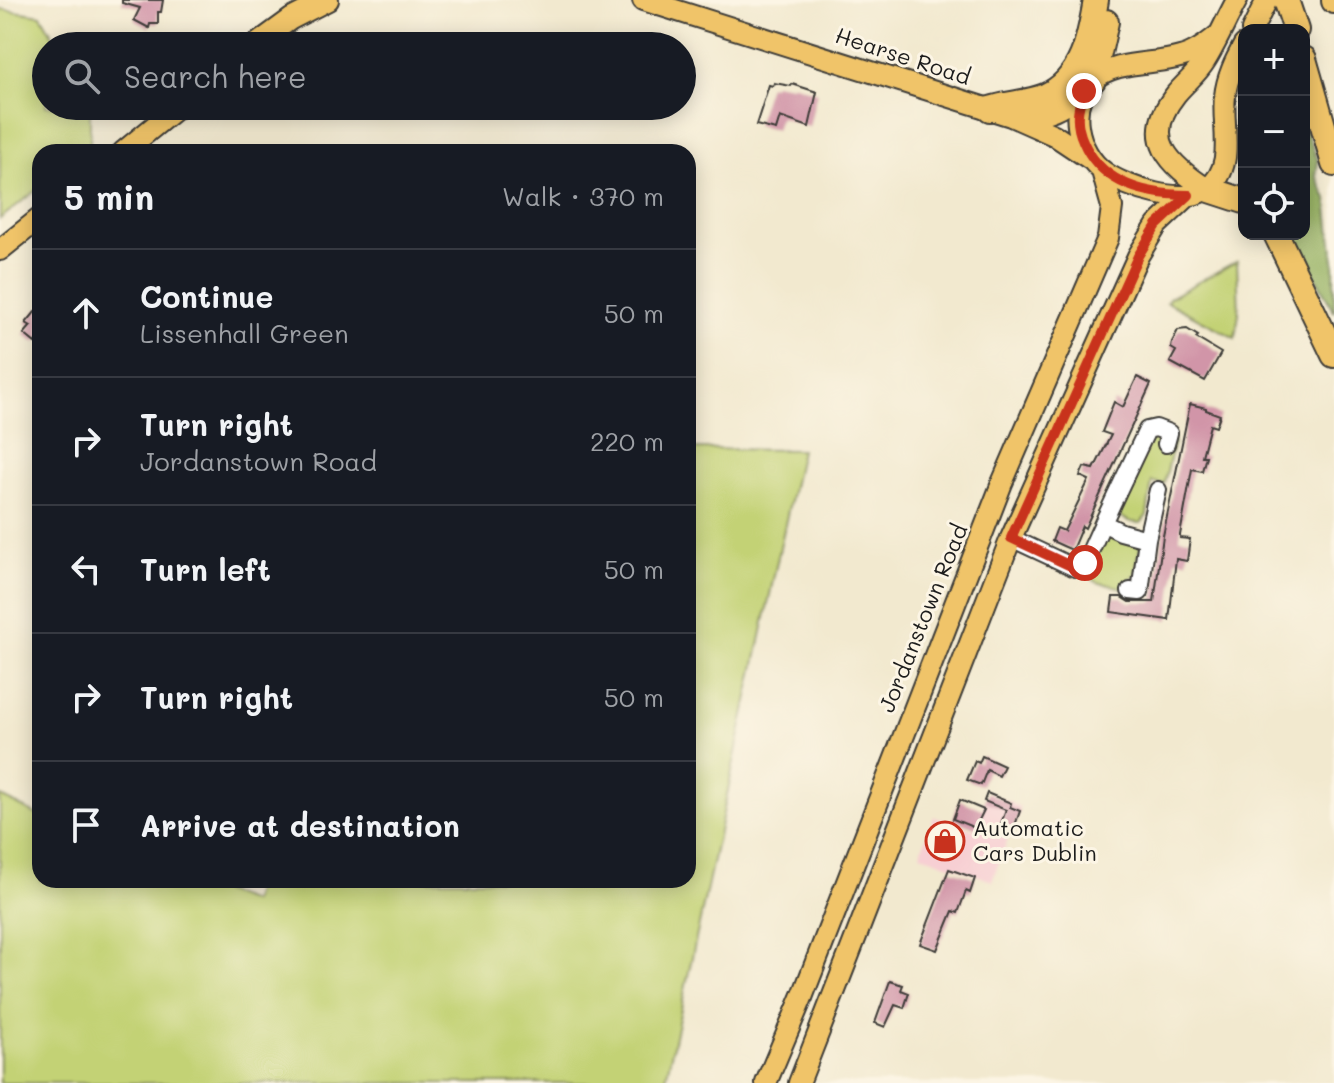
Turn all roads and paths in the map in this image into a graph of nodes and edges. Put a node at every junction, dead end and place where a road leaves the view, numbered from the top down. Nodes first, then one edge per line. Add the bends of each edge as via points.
1 (328, 0) edge
2 (643, 0) edge
3 (1096, 0) edge
4 (1108, 0) edge
5 (1237, 0) edge
6 (1267, 0) edge
7 (1286, 0) edge
8 (1255, 24) edge
9 (1294, 24) edge
10 (273, 32) edge
11 (1217, 36) junction
12 (1238, 57) edge
13 (1310, 80) edge
14 (1089, 86) junction
15 (1001, 112) junction
16 (162, 120) edge
17 (133, 144) edge
18 (1334, 164) edge
19 (1098, 166) junction
20 (1198, 192) junction
21 (1238, 200) edge
22 (32, 224) edge
23 (1279, 240) edge
24 (0, 250) edge
25 (1334, 355) edge
26 (1166, 444) dead end
27 (1158, 490) dead end
28 (1103, 523) junction
29 (1011, 538) junction
30 (1147, 539) junction
31 (1130, 591) dead end
32 (766, 1083) edge
33 (799, 1083) edge

1 - 10 main road
2 - 15 main road, Hearse Road
3 - 15 highway via 1081,59 1065,83
4 - 14 highway
5 - 11 main road
6 - 8 main road
7 - 9 highway
11 - 14 main road, Hearse Road via 1185,56 1118,68
11 - 20 main road via 1167,107 1160,132 1172,163
12 - 20 main road via 1224,99 1224,162 1217,178
13 - 18 highway
14 - 15 main road, Hearse Road via 1063,108 1044,115
14 - 19 main road, Jordanstown Road via 1078,108 1078,129
15 - 19 main road, Hearse Road via 1054,135
16 - 17 main road
19 - 20 main road, Hearse Road via 1148,192
19 - 32 main road, Jordanstown Road via 1112,207 1108,238 1002,483
20 - 21 highway
20 - 29 main road via 1157,225 1138,256
22 - 24 main road
23 - 25 highway
26 - 28 street via 1169,433 1147,430
27 - 30 street
28 - 29 street via 1085,563 1075,568
28 - 30 street
29 - 33 main road
30 - 31 street via 1140,592

